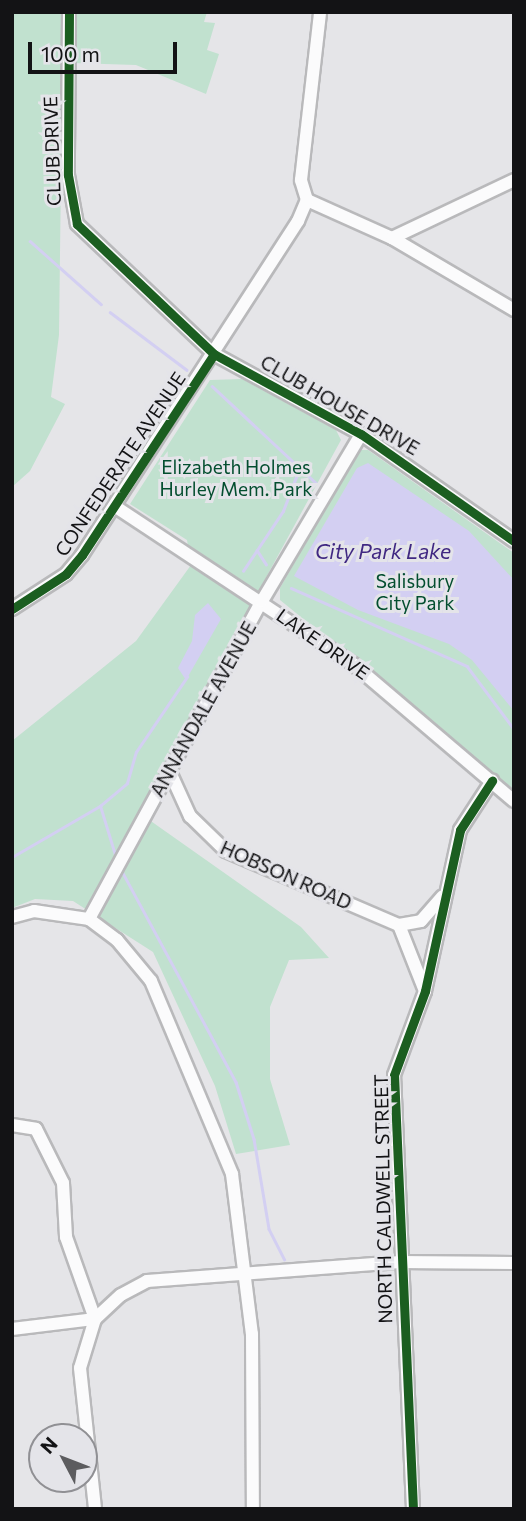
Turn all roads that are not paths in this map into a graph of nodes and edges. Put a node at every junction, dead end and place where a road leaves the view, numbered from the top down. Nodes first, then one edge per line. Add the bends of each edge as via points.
1 (69, 12) edge
2 (320, 12) edge
3 (514, 180) edge
4 (307, 200) junction
5 (392, 238) junction
6 (514, 310) edge
7 (214, 354) junction
8 (362, 434) junction
9 (116, 507) junction
10 (514, 541) edge
11 (262, 601) junction
12 (12, 609) edge
13 (169, 770) junction
14 (492, 781) junction
15 (514, 801) edge
16 (444, 893) junction
17 (12, 917) edge
18 (89, 919) junction
19 (399, 925) junction
20 (425, 991) junction
21 (12, 1125) edge
22 (400, 1262) junction
23 (514, 1263) edge
24 (243, 1273) junction
25 (95, 1319) junction
26 (12, 1329) edge
27 (95, 1509) edge
28 (253, 1509) edge
29 (412, 1509) edge

1 - 7 street, CLUB DRIVE via 71,210 125,273
2 - 4 street via 301,180
3 - 5 street
4 - 5 street
4 - 7 street, CONFEDERATE AVENUE
5 - 6 street
7 - 8 street, CLUB HOUSE DRIVE
7 - 9 street, CONFEDERATE AVENUE
8 - 10 street, CLUB HOUSE DRIVE
8 - 11 street, ANNANDALE AVENUE
9 - 11 street, LAKE DRIVE
9 - 12 street, CONFEDERATE AVENUE via 66,574
11 - 13 street, ANNANDALE AVENUE
11 - 14 street, LAKE DRIVE via 375,681
13 - 18 street, ANNANDALE AVENUE
13 - 19 street, HOBSON ROAD via 190,816 226,851
14 - 15 street, LAKE DRIVE
14 - 16 street, NORTH CALDWELL STREET via 460,830
16 - 19 street, NORTH CALDWELL STREET via 421,921
16 - 20 street, NORTH CALDWELL STREET
17 - 18 street via 34,911
18 - 24 street via 137,961 174,1024 232,1174
19 - 20 street
20 - 22 street, NORTH CALDWELL STREET via 394,1075
21 - 25 street via 36,1129 63,1183 66,1237
22 - 23 street
22 - 24 street
22 - 29 street, NORTH CALDWELL STREET
24 - 25 street via 147,1282 121,1295
24 - 28 street via 252,1346
25 - 26 street
25 - 27 street via 80,1368

